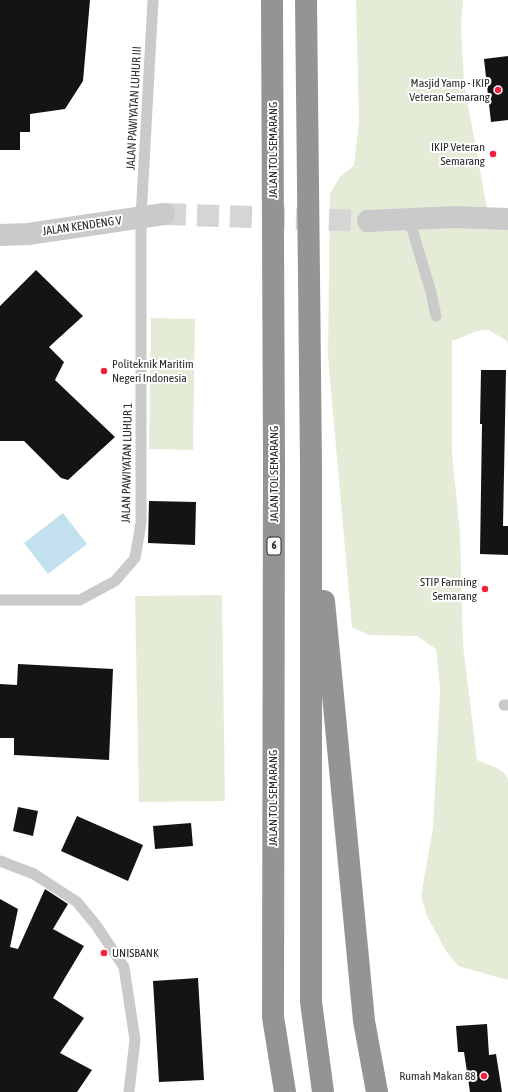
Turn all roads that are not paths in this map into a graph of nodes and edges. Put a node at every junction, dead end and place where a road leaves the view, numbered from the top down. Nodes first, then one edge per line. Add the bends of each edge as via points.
1 (153, 0) edge
2 (272, 0) edge
3 (306, 0) edge
4 (164, 214) tunnel mouth
5 (142, 218) junction
6 (409, 219) junction
7 (508, 219) edge
8 (368, 221) tunnel mouth
9 (0, 235) edge
10 (436, 316) dead end
11 (311, 464) junction
12 (0, 600) edge
13 (0, 861) edge
14 (129, 1092) edge
15 (285, 1092) edge
16 (324, 1092) edge
17 (377, 1092) edge

1 - 5 lane, JALAN PAWIYATAN LUHUR III
2 - 15 highway, JALAN TOL SEMARANG / 6 via 273,1017
3 - 11 highway
4 - 5 street, JALAN KENDENG V
5 - 9 street, JALAN KENDENG V via 28,234
5 - 12 lane, JALAN PAWIYATAN LUHUR 1 via 140,523 135,558 115,581 80,600
6 - 7 street
6 - 8 street
6 - 10 lane
11 - 16 highway via 311,1002
11 - 17 highway via 364,1021
13 - 14 lane via 34,874 78,902 124,967 135,1040

